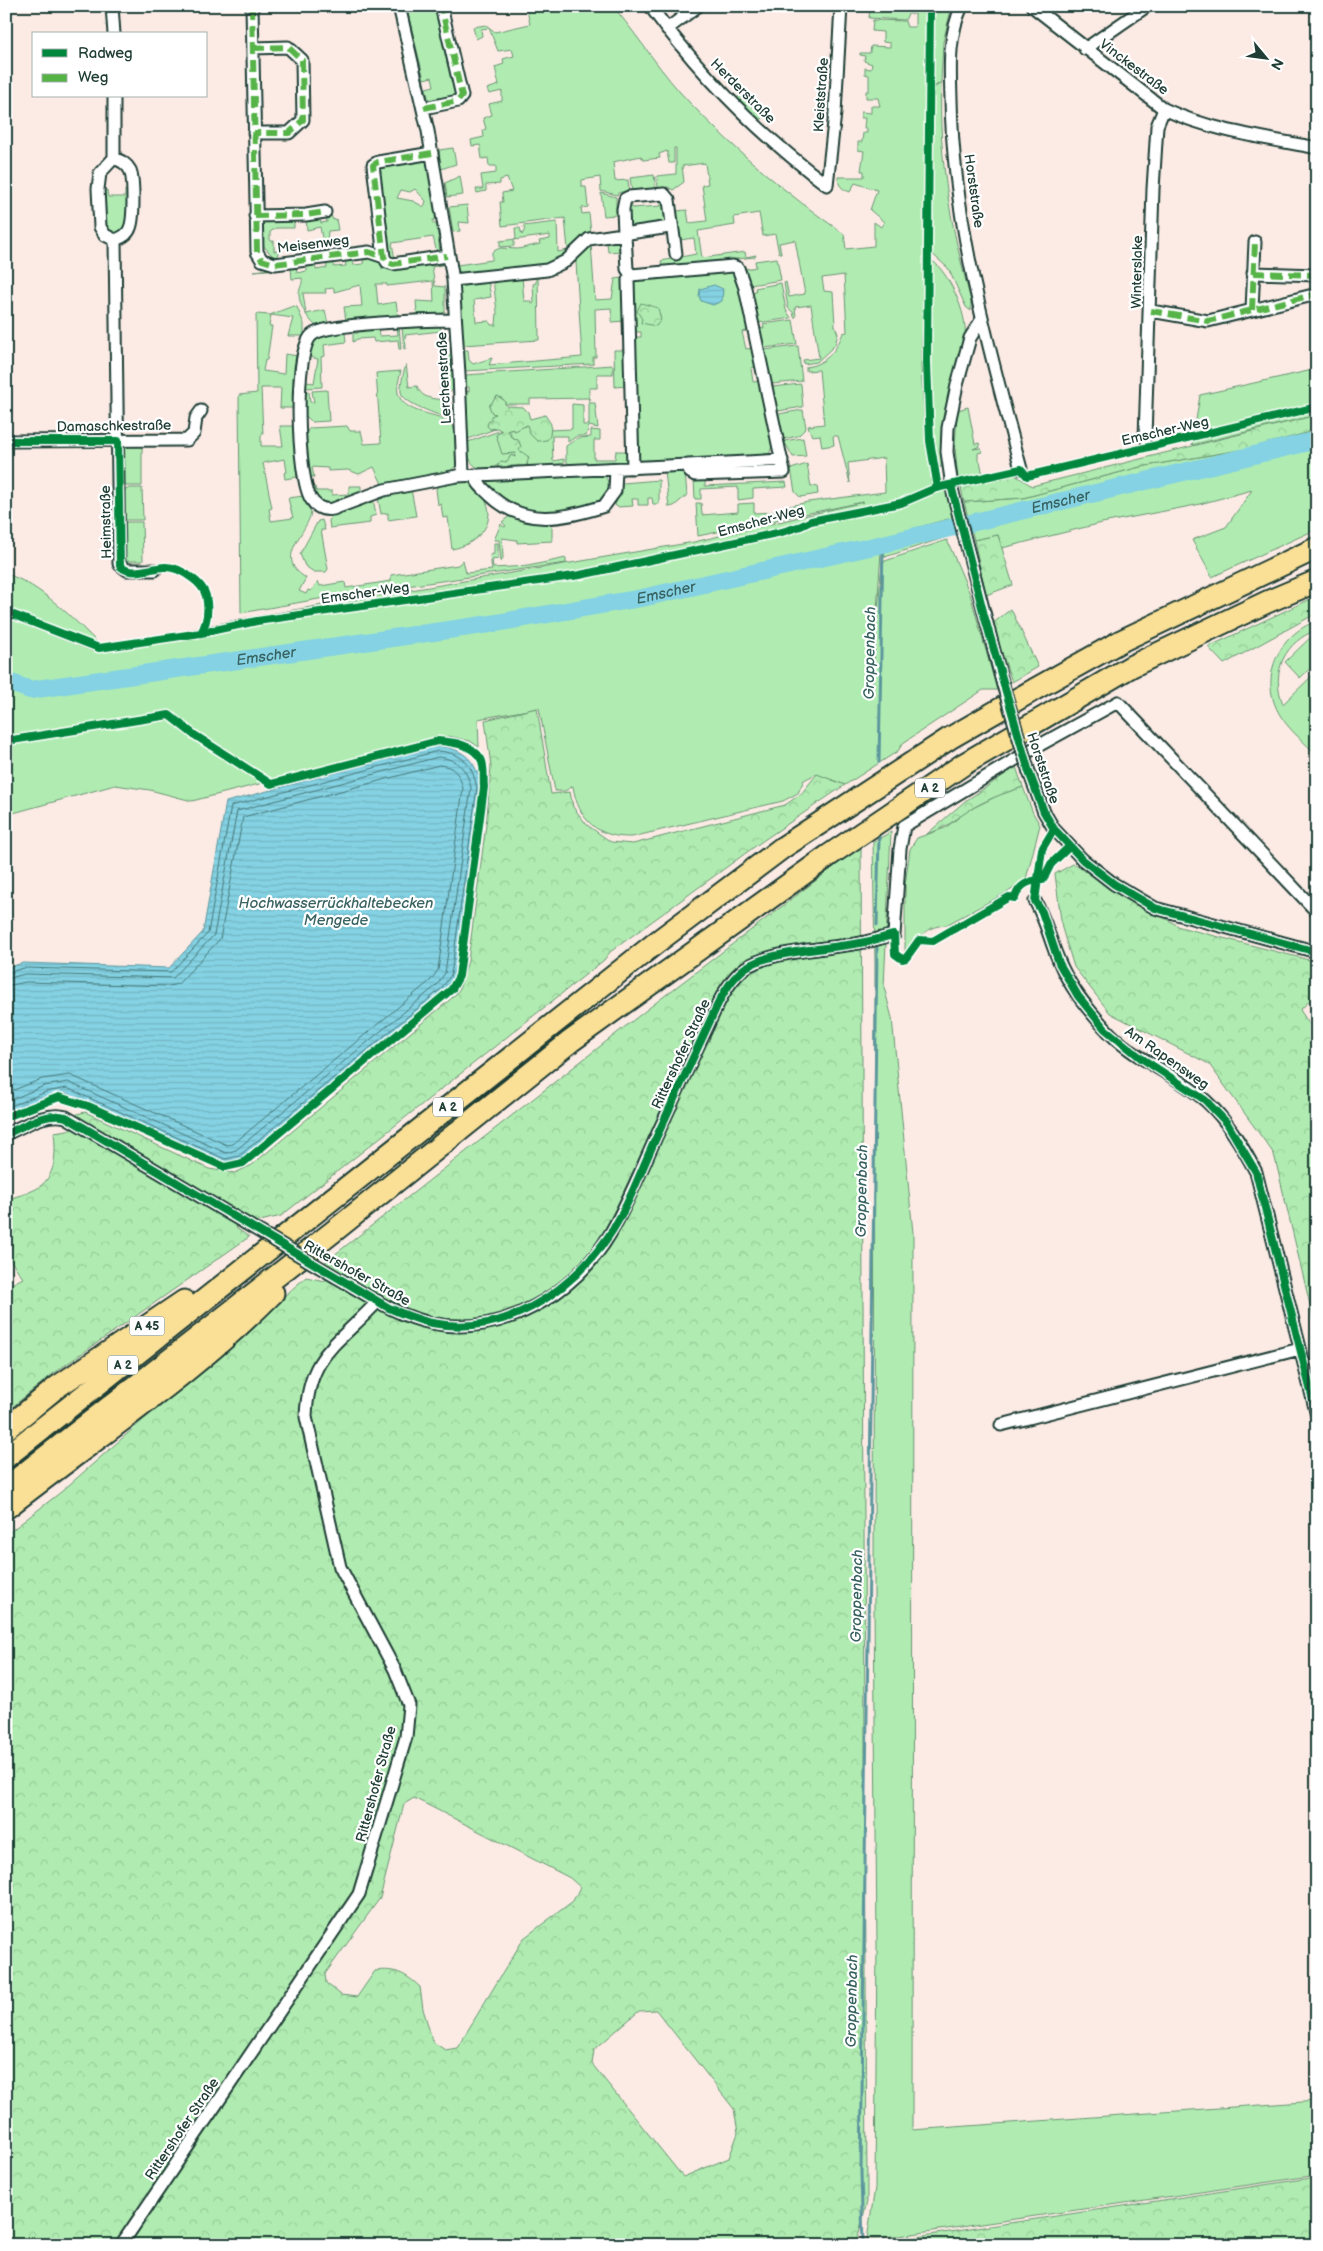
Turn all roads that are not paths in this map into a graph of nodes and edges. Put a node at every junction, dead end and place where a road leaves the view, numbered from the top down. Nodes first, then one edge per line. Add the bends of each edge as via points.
1 (112, 6) edge
2 (252, 6) edge
3 (399, 6) edge
4 (441, 6) edge
5 (650, 6) edge
6 (698, 6) edge
7 (841, 6) edge
8 (962, 6) edge
9 (1032, 6) edge
10 (1148, 6) edge
11 (667, 29) junction
12 (114, 32) edge
13 (253, 48) junction
14 (1086, 49) junction
15 (114, 98) edge
16 (424, 108) junction
17 (1164, 109) junction
18 (254, 133) junction
19 (1317, 148) edge
20 (432, 153) junction
21 (114, 158) junction
22 (827, 185) joint
23 (325, 212) dead end
24 (255, 216) junction
25 (670, 227) junction
26 (625, 237) junction
27 (116, 240) junction
28 (1255, 242) dead end
29 (676, 254) dead end
30 (448, 256) junction
31 (384, 257) junction
32 (1253, 273) junction
33 (1317, 275) edge
34 (631, 276) junction
35 (453, 280) junction
36 (1317, 294) edge
37 (1252, 310) junction
38 (1151, 311) junction
39 (982, 319) junction
40 (455, 320) junction
41 (201, 411) dead end
42 (1145, 438) dead end
43 (6, 441) edge
44 (118, 441) junction
45 (633, 468) junction
46 (1020, 468) dead end
47 (616, 469) junction
48 (468, 475) junction
49 (1317, 548) edge
50 (155, 570) dead end
51 (1317, 581) edge
52 (1035, 901) dead end
53 (1317, 912) edge
54 (1317, 952) edge
55 (6, 1134) edge
56 (334, 1231) junction
57 (240, 1272) junction
58 (378, 1301) junction
59 (1300, 1349) junction
60 (1317, 1416) edge
61 (1001, 1426) dead end
62 (6, 1428) edge
63 (6, 1457) edge
64 (6, 1488) edge
65 (6, 1508) edge
66 (121, 2245) edge

1 - 12 street
2 - 13 street, Meisenweg
3 - 16 street, Lerchenstraße
4 - 16 street via 462,96 458,101
5 - 11 street, Herderstraße
6 - 11 street
7 - 22 street, Kleiststraße
8 - 39 street, Horststraße via 951,43 951,134 959,208
9 - 14 street, Vinckestraße
10 - 14 street
11 - 22 street, Herderstraße via 696,65 754,125
13 - 18 street, Meisenweg
13 - 18 street via 288,47 302,60 302,120 290,133
14 - 17 street, Vinckestraße
15 - 21 street
16 - 20 street, Lerchenstraße
17 - 19 street, Vinckestraße via 1229,130
17 - 38 street, Winterslake via 1156,135
18 - 24 street, Meisenweg
20 - 30 street, Lerchenstraße
20 - 31 street via 373,165
21 - 27 street via 100,173 98,189 100,227 105,235
21 - 27 street via 125,163 131,171 132,187 130,228
23 - 24 street
24 - 31 street, Meisenweg via 257,252 270,264 368,252
25 - 26 street
25 - 26 street via 666,195 629,197 623,204
25 - 29 street
26 - 34 street via 627,269
26 - 35 street via 588,239 566,261 547,270
27 - 44 street, Heimstraße
28 - 32 street
30 - 31 street via 394,264
30 - 35 street, Lerchenstraße
32 - 33 street
32 - 37 street
34 - 45 street via 628,280
34 - 45 street via 738,268 782,460
35 - 40 street, Lerchenstraße
36 - 37 street
37 - 38 street via 1202,322
38 - 42 street, Winterslake
39 - 46 street, Horststraße
39 - 54 street, Horststraße, bridge via 968,345 950,416 947,452 953,493 1003,685 1044,812 1054,829 1084,860 1114,884 1155,908
40 - 48 street, Lerchenstraße
40 - 48 street via 358,326 311,335 302,375 300,439 308,494 325,510 333,510 384,490
41 - 44 street, Damaschkestraße via 196,418 194,433 187,440
43 - 44 street, Damaschkestraße
44 - 50 street, Heimstraße via 119,564 127,570
45 - 47 street
47 - 48 street
47 - 48 street via 615,491 604,506 543,518 523,516 499,504
49 - 57 highway, A 2 via 1132,636 1037,688 950,738 782,848 657,942
51 - 56 highway, A 2 via 1132,666 964,764 797,878 570,1041
52 - 59 street, Am Rapensweg via 1059,962 1083,1003 1106,1029 1141,1058 1204,1100 1227,1123 1244,1151 1256,1172
53 - 58 street, Rittershofer Straße via 1118,702 904,826 894,935 756,962 738,975 716,1008 609,1236 578,1275 546,1299 518,1314 491,1323 458,1326 431,1323
55 - 58 street, Rittershofer Straße, bridge via 46,1117 66,1117
56 - 64 highway, A 2
56 - 65 highway via 227,1338 137,1411
57 - 62 highway, A 45 via 179,1304 58,1387
57 - 63 highway, A 2
58 - 66 street, Rittershofer Straße via 321,1359 307,1391 306,1417 340,1567 396,1670 409,1705 406,1737 359,1894
59 - 60 street, Am Rapensweg
59 - 61 street

